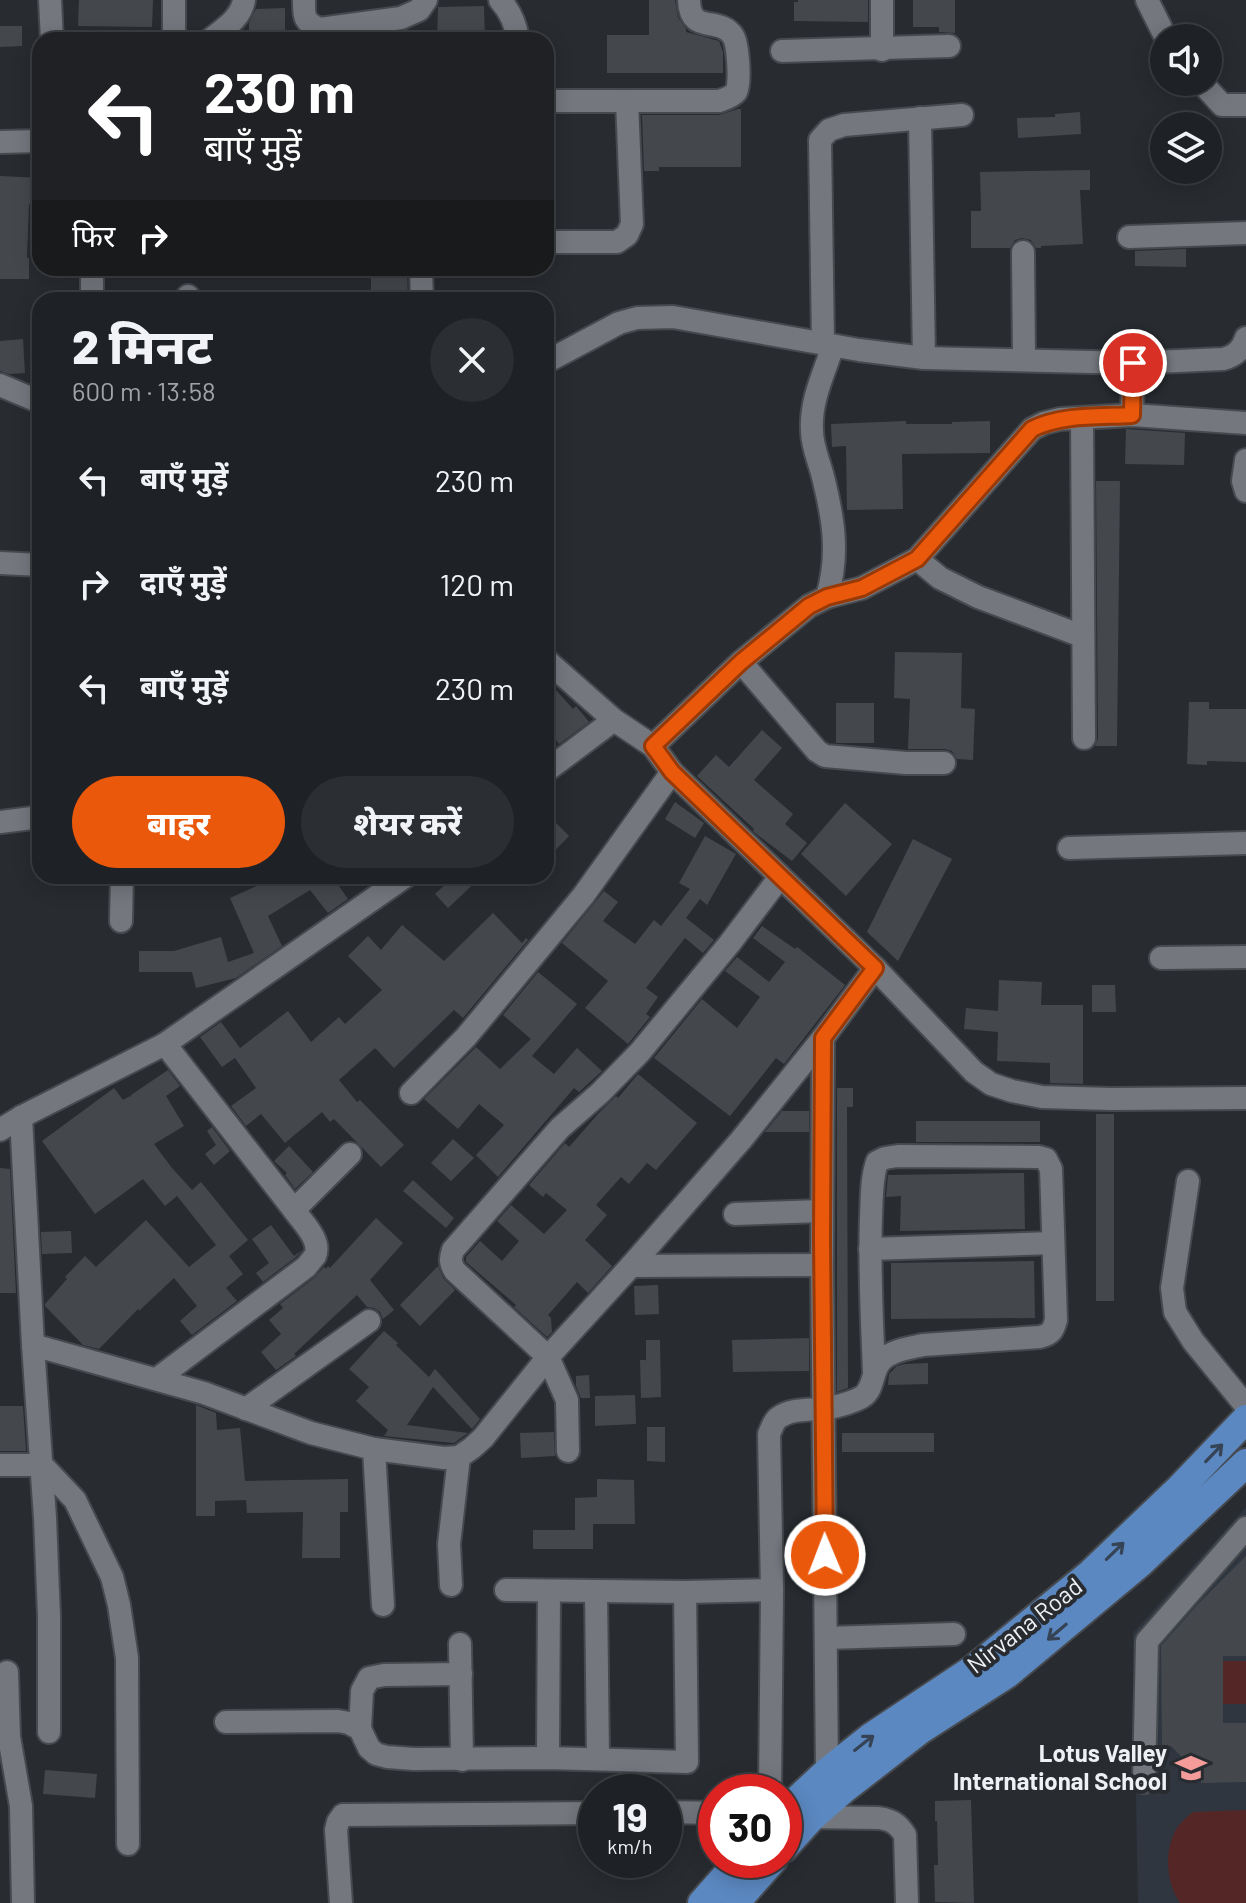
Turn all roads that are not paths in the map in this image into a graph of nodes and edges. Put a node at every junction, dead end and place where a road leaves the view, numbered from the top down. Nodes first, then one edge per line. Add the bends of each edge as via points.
1 (50, 0) edge
2 (174, 0) edge
3 (244, 0) edge
4 (304, 0) edge
5 (426, 0) edge
6 (500, 0) edge
7 (689, 0) edge
8 (882, 0) edge
9 (1147, 0) edge
10 (1159, 24) edge
11 (52, 32) edge
12 (174, 32) edge
13 (220, 32) edge
14 (517, 32) edge
15 (949, 46) dead end
16 (882, 50) junction
17 (782, 51) dead end
18 (1214, 96) edge
19 (554, 101) edge
20 (627, 101) junction
21 (1246, 105) edge
22 (962, 115) dead end
23 (920, 118) junction
24 (32, 141) edge
25 (0, 142) edge
26 (1246, 233) edge
27 (1129, 237) dead end
28 (554, 242) edge
29 (1023, 252) dead end
30 (1246, 338) edge
31 (828, 345) junction
32 (554, 357) edge
33 (924, 358) junction
34 (1024, 360) junction
35 (1133, 363) junction
36 (0, 385) edge
37 (32, 399) edge
38 (1132, 415) junction
39 (1082, 418) junction
40 (1246, 423) edge
41 (1246, 460) edge
42 (1246, 491) edge
43 (917, 559) junction
44 (0, 563) edge
45 (32, 565) edge
46 (827, 597) junction
47 (1082, 636) junction
48 (741, 662) junction
49 (554, 667) edge
50 (614, 720) junction
51 (1084, 738) dead end
52 (653, 746) junction
53 (944, 763) dead end
54 (554, 765) edge
55 (672, 772) junction
56 (32, 818) edge
57 (0, 822) edge
58 (1246, 843) edge
59 (1069, 848) dead end
60 (780, 877) junction
61 (122, 884) edge
62 (395, 884) edge
63 (121, 921) dead end
64 (1246, 957) edge
65 (1161, 958) dead end
66 (875, 968) junction
67 (823, 1038) junction
68 (165, 1044) junction
69 (411, 1093) dead end
70 (1246, 1098) edge
71 (6, 1121) edge
72 (350, 1154) dead end
73 (1188, 1181) dead end
74 (294, 1210) junction
75 (822, 1211) junction
76 (735, 1214) dead end
77 (1053, 1243) junction
78 (870, 1249) junction
79 (822, 1265) junction
80 (631, 1266) junction
81 (369, 1321) dead end
82 (33, 1345) junction
83 (548, 1357) junction
84 (874, 1372) junction
85 (157, 1379) junction
86 (1246, 1406) edge
87 (246, 1409) junction
88 (824, 1409) junction
89 (1246, 1419) edge
90 (374, 1449) junction
91 (568, 1451) dead end
92 (459, 1457) junction
93 (1246, 1463) edge
94 (0, 1465) edge
95 (42, 1465) junction
96 (1246, 1528) edge
97 (451, 1585) dead end
98 (506, 1590) dead end
99 (772, 1590) junction
100 (549, 1591) junction
101 (596, 1591) junction
102 (685, 1592) junction
103 (383, 1605) dead end
104 (954, 1634) dead end
105 (827, 1638) junction
106 (460, 1644) dead end
107 (7, 1672) dead end
108 (461, 1674) junction
109 (226, 1722) dead end
110 (360, 1729) junction
111 (49, 1732) dead end
112 (548, 1758) junction
113 (598, 1759) junction
114 (462, 1760) junction
115 (827, 1772) junction
116 (770, 1774) edge
117 (1144, 1782) dead end
118 (802, 1804) edge
119 (802, 1810) edge
120 (578, 1813) edge
121 (802, 1815) edge
122 (128, 1844) dead end
123 (724, 1878) edge
124 (757, 1878) edge
125 (23, 1903) edge
126 (341, 1903) edge
127 (702, 1903) edge
128 (735, 1903) edge
129 (907, 1903) edge

1 - 11 street
2 - 12 street
3 - 13 street via 241,12
4 - 5 street via 304,16 320,29 401,18 419,10
6 - 14 street
7 - 20 street via 697,22 733,35 737,90 719,101
8 - 16 street
9 - 10 street
15 - 16 street
16 - 17 street
18 - 21 street via 1222,105
19 - 20 street
20 - 28 street via 632,224 627,235 617,242
22 - 23 street
23 - 31 street via 844,125 820,140
23 - 33 street
24 - 25 street
26 - 27 street
29 - 34 street
30 - 35 street via 1233,357
31 - 32 street via 673,317 637,318
31 - 33 street
31 - 46 street via 812,414 813,444 833,527 834,575
33 - 34 street
34 - 35 street
35 - 38 street
36 - 37 street
38 - 39 street
38 - 40 street
39 - 43 street via 1032,429
39 - 47 street
41 - 42 street
43 - 46 street via 862,588
43 - 47 street via 978,597
44 - 45 street
46 - 48 street
47 - 51 street
48 - 52 street
48 - 53 street via 825,756
49 - 50 street
50 - 52 street
50 - 54 street
52 - 55 street
55 - 60 street
55 - 69 street via 573,908 466,1037
56 - 57 street
58 - 59 street
60 - 66 street
60 - 83 street via 640,1052 560,1128 453,1250 450,1263 455,1271
61 - 63 street
62 - 68 street
64 - 65 street
66 - 67 street
66 - 70 street via 991,1084 1042,1097
67 - 75 street
67 - 80 street
68 - 71 street
68 - 74 street
71 - 82 street
72 - 74 street
73 - 86 street via 1172,1288 1175,1312
74 - 85 street via 314,1237 315,1257
75 - 76 street
75 - 79 street
77 - 78 street
77 - 78 street via 1051,1169 1046,1159 898,1156 877,1162 874,1171
77 - 84 street via 1056,1320 1049,1335 923,1345 885,1357
78 - 84 street
79 - 80 street
79 - 88 street
80 - 83 street
81 - 87 street
82 - 85 street
82 - 95 street
83 - 91 street via 567,1400
83 - 92 street via 483,1438
84 - 88 street via 868,1392 860,1398
85 - 87 street
87 - 90 street
88 - 99 street via 792,1411 779,1417 769,1434
88 - 105 street
115 -> 89 main road, Nirvana Road via 975,1668 1090,1574
90 - 92 street
90 - 103 street
92 - 97 street via 449,1544
93 -> 119 main road, Nirvana Road via 1139,1564 1007,1674 920,1730 844,1789
94 - 95 street
95 - 111 street
95 - 122 street via 75,1500 112,1577 119,1605 127,1658
96 - 117 street via 1147,1641
98 - 100 street
99 - 102 street
99 - 116 street
100 - 101 street
100 - 112 street
101 - 102 street
101 - 113 street
102 - 113 street via 687,1762
104 - 105 street
105 - 115 street
106 - 108 street
107 - 125 street via 9,1737 21,1806
108 - 110 street via 369,1678 362,1691
108 - 114 street
109 - 110 street via 338,1721
110 - 114 street via 376,1754
112 - 113 street
112 - 114 street
115 - 118 main road, Nirvana Road
120 - 126 street via 343,1815 336,1830
121 - 129 street via 879,1818 900,1826 905,1835
123 - 127 main road
124 - 128 main road

